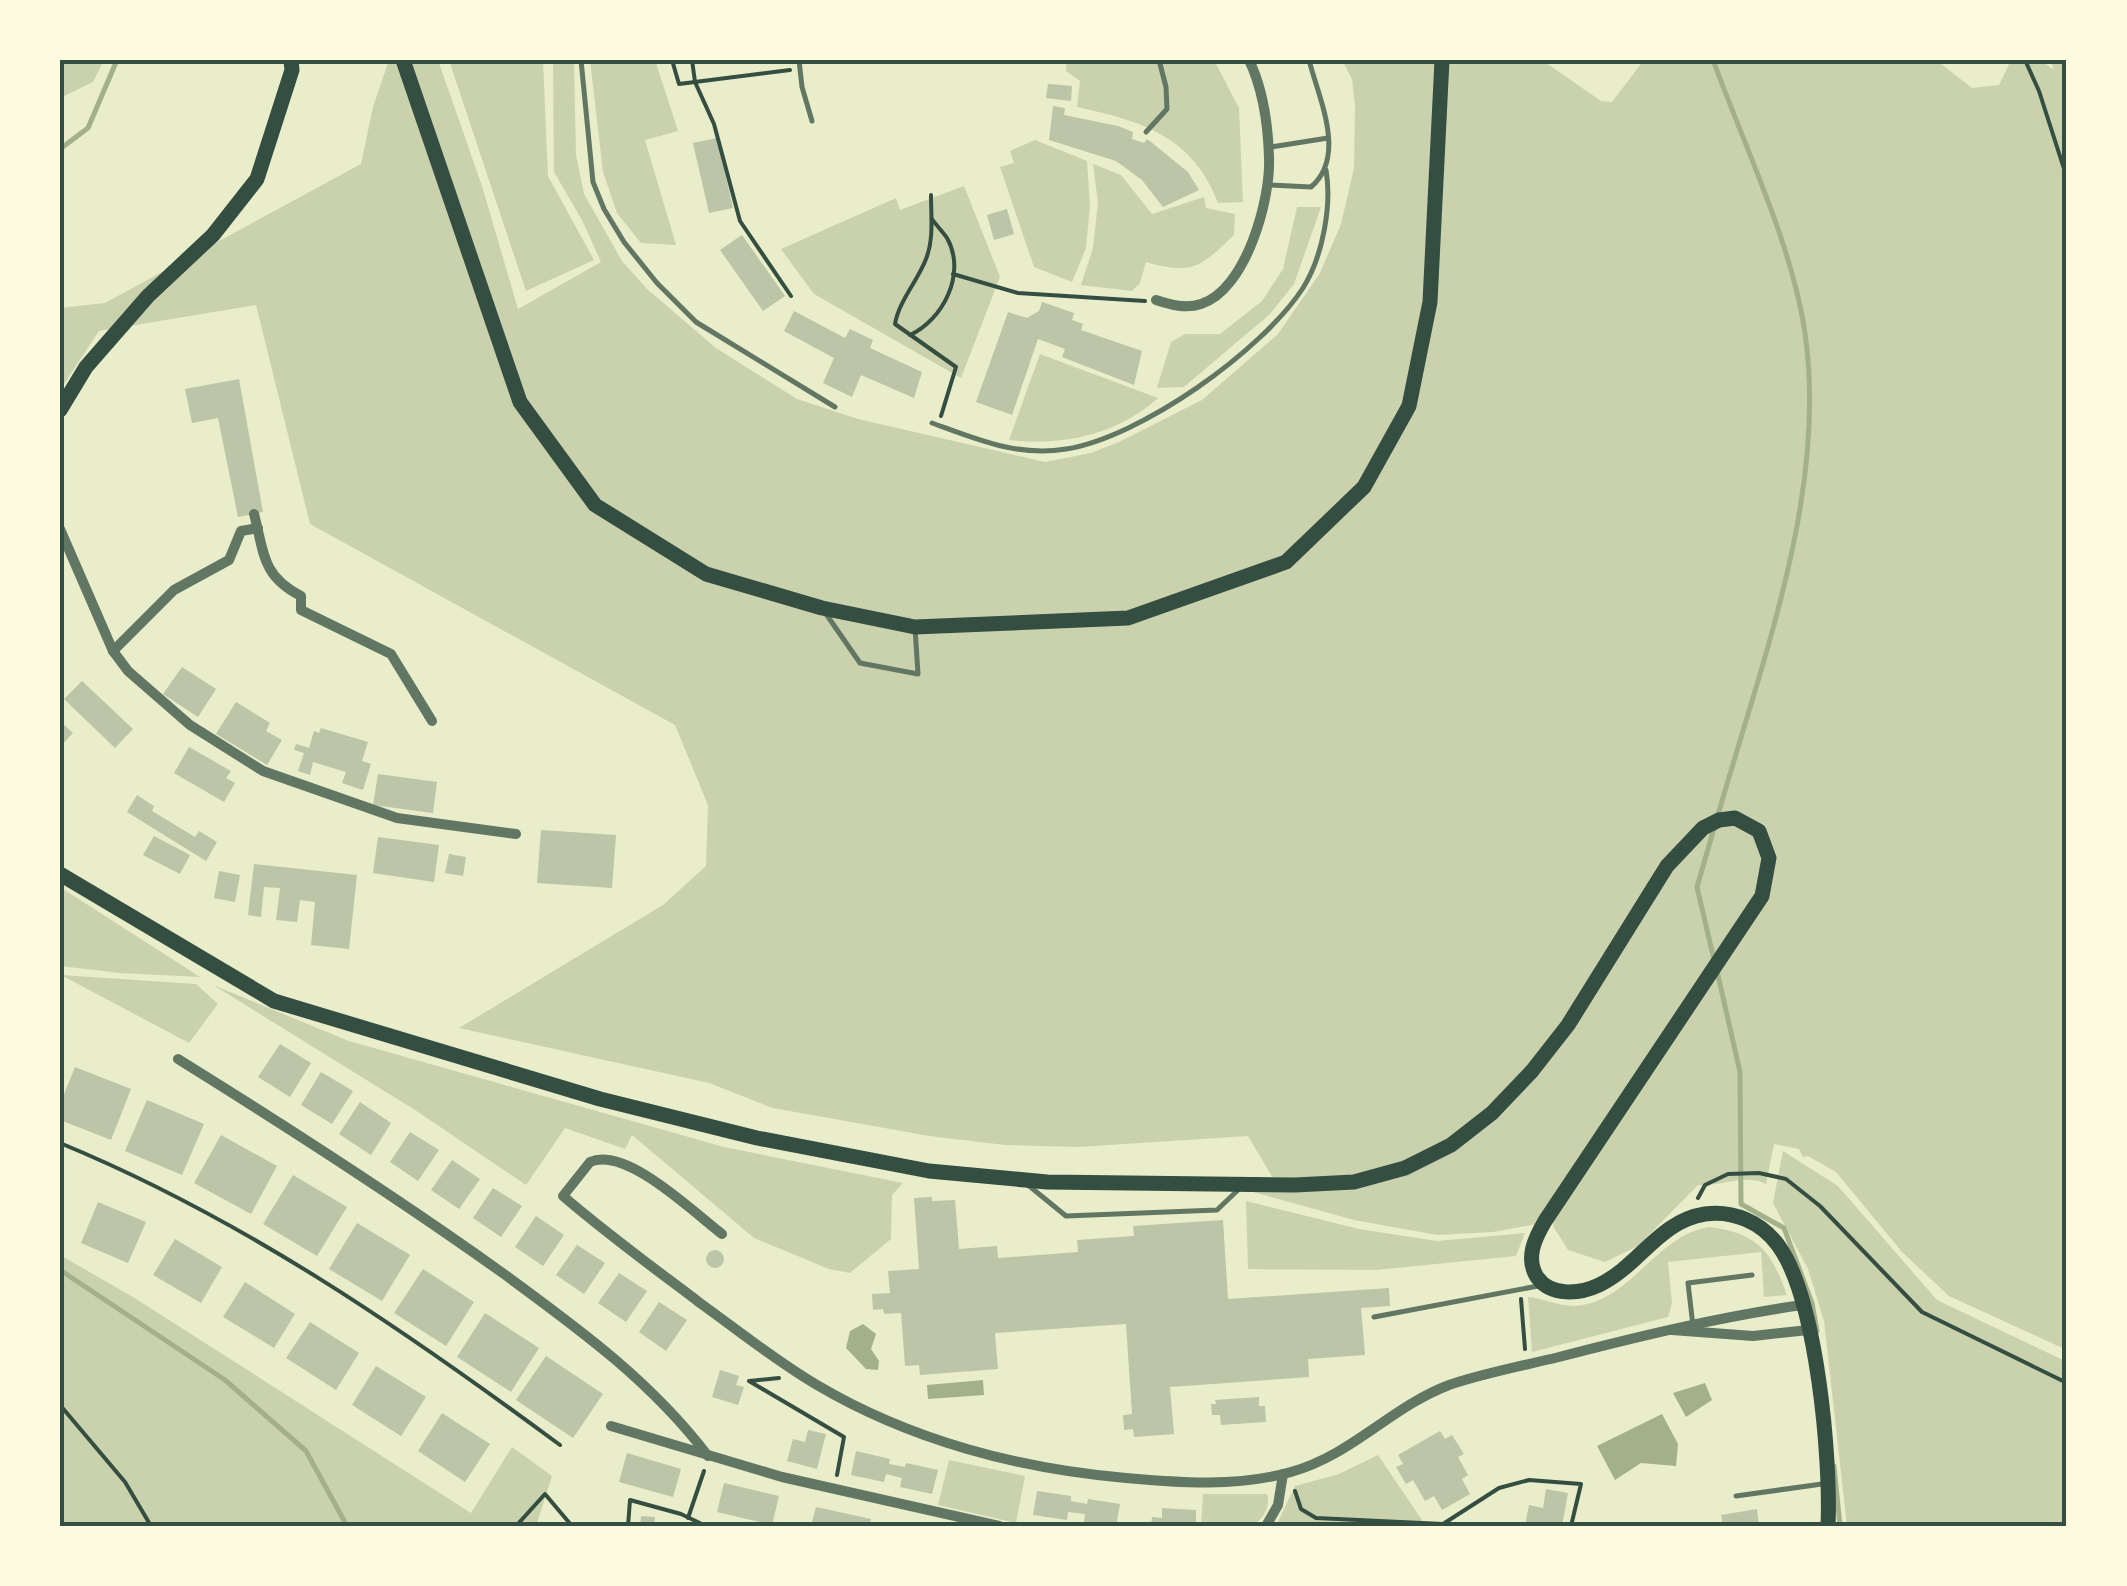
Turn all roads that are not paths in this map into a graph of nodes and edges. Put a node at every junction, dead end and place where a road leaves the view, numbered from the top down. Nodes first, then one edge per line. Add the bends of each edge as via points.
1 (290, 60) edge
2 (403, 60) edge
3 (581, 60) edge
4 (799, 60) edge
5 (1159, 60) edge
6 (1249, 60) edge
7 (1308, 60) edge
8 (1442, 60) edge
9 (812, 121) dead end
10 (1146, 132) dead end
11 (1328, 138) junction
12 (1268, 147) junction
13 (1326, 170) junction
14 (1267, 185) junction
15 (1156, 300) road end
16 (835, 406) dead end
17 (60, 410) edge
18 (935, 424) road end
19 (254, 514) dead end
20 (258, 528) junction
21 (60, 529) edge
22 (822, 608) junction
23 (915, 627) junction
24 (113, 651) junction
25 (432, 721) dead end
26 (516, 834) dead end
27 (60, 874) edge
28 (178, 1059) dead end
29 (1022, 1180) junction
30 (1243, 1184) junction
31 (722, 1234) dead end
32 (1752, 1276) dead end
33 (1544, 1285) junction
34 (1802, 1305) junction
35 (1374, 1316) dead end
36 (1693, 1328) junction
37 (1808, 1330) junction
38 (611, 1426) dead end
39 (708, 1456) junction
40 (1286, 1473) junction
41 (1828, 1483) junction
42 (1736, 1496) dead end
43 (999, 1526) edge
44 (1266, 1526) edge
45 (1828, 1526) edge

1 - 17 main road via 257,180 86,367
2 - 22 main road via 520,402 595,505 706,574
3 - 16 lane via 594,182 624,242 696,322
4 - 9 lane
5 - 10 lane via 1167,109
6 - 12 street
7 - 11 lane
8 - 23 main road via 1430,302 1409,406 1364,488 1286,562 1128,618
11 - 12 lane
11 - 13 lane
12 - 14 street
13 - 14 lane via 1311,187
13 - 18 lane via 1331,197 1304,286 1272,324 1161,413 1104,439 1030,452 984,444
14 - 15 street via 1260,221 1231,282 1205,304
19 - 20 street
20 - 24 street via 241,531 229,560 174,590
20 - 25 street via 263,560 284,587 301,596 301,610 391,654
21 - 24 street
22 - 23 main road
22 - 23 lane via 860,663 918,674
24 - 26 street via 190,725 263,771 397,818
27 - 29 main road via 274,1001 600,1099 757,1138 929,1172
28 - 39 street via 349,1166 574,1325 654,1392
29 - 30 main road
29 - 30 lane via 1066,1216 1216,1210
30 - 33 main road via 1354,1182 1405,1168 1451,1144 1492,1113 1568,1025 1688,840 1719,820 1743,820 1767,848 1762,896 1536,1236 1532,1265
31 - 40 street via 615,1160 590,1162 563,1196 788,1367 909,1430 1028,1464 1096,1475 1230,1482
32 - 36 lane via 1688,1283
33 - 34 main road via 1568,1292 1600,1285 1668,1229 1719,1213 1764,1230 1786,1258
33 - 35 lane
34 - 36 street
34 - 37 main road
36 - 37 street via 1754,1336
36 - 40 street via 1666,1329 1438,1390 1340,1453
37 - 41 main road
38 - 39 street
39 - 43 street
40 - 44 street
41 - 42 lane
41 - 45 main road

